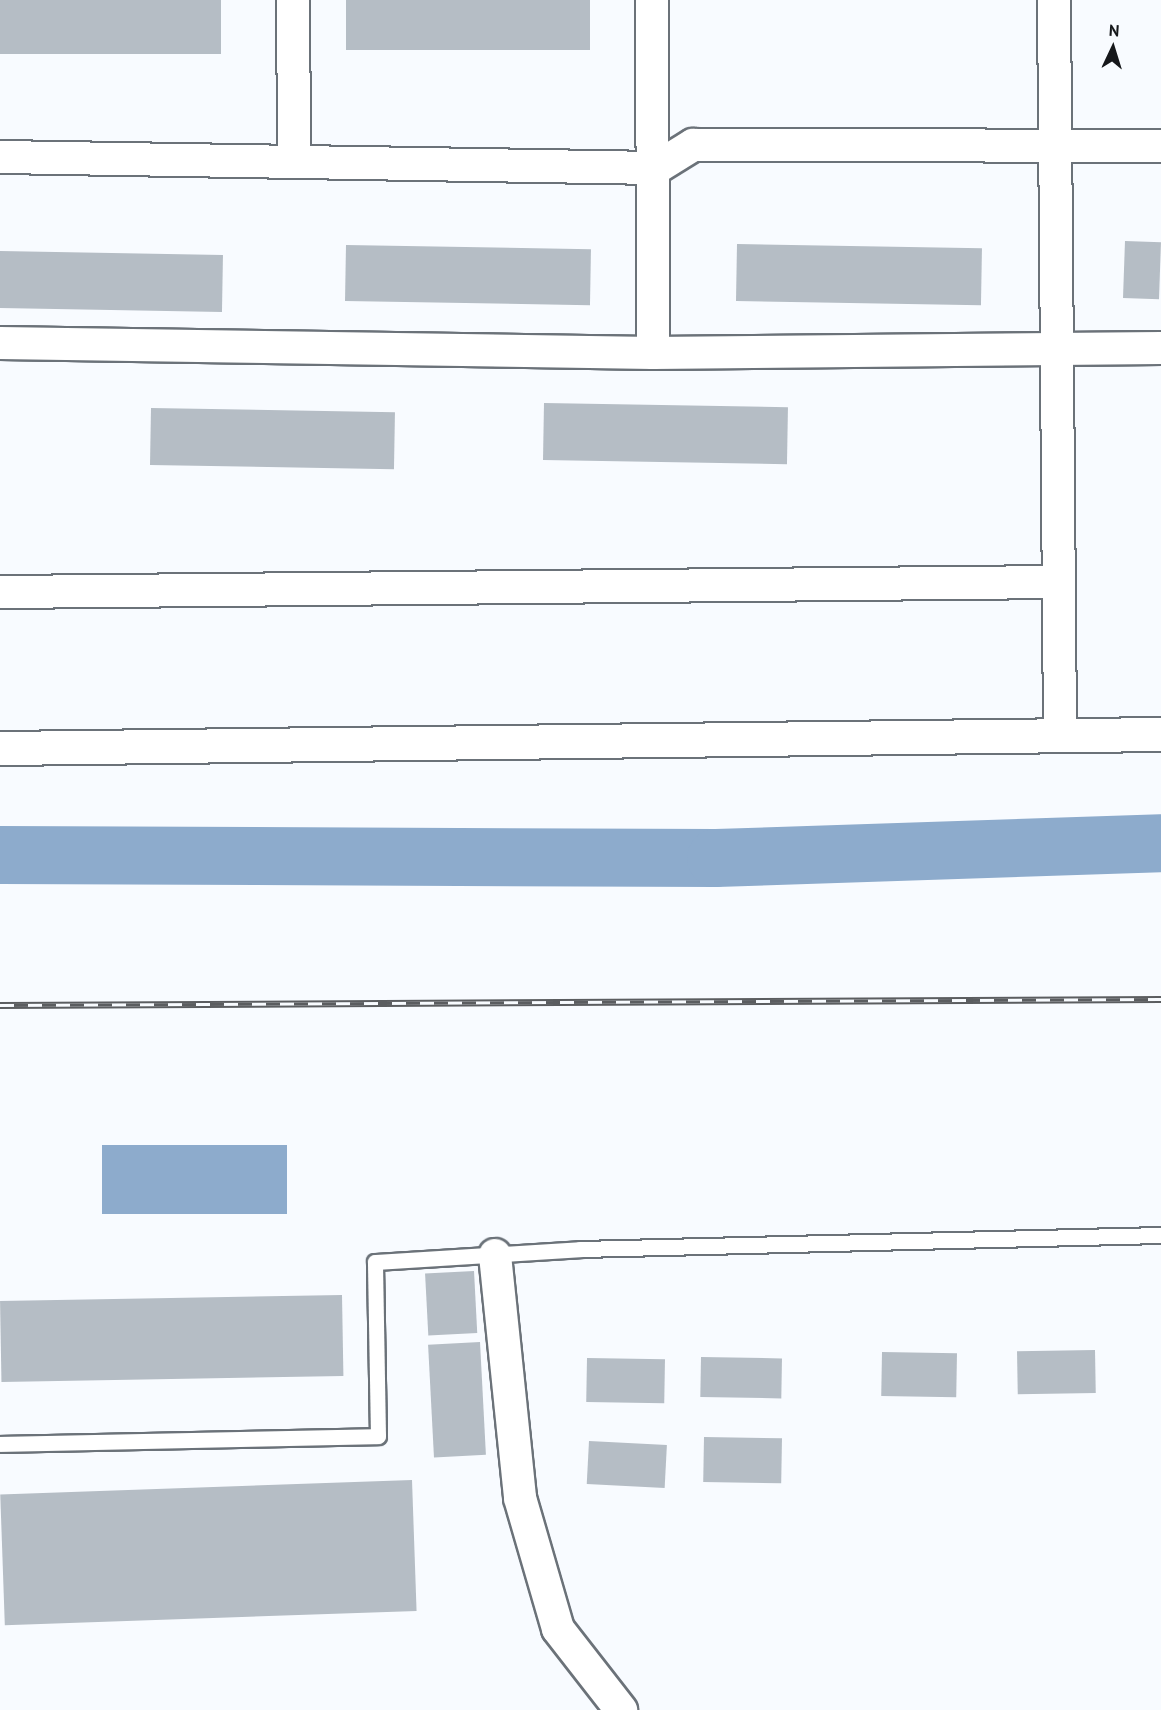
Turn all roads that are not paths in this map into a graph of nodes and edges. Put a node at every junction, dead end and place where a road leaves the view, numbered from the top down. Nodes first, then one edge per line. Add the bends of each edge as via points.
1 (293, 0) edge
2 (652, 0) edge
3 (1054, 0) edge
4 (1055, 145) junction
5 (1161, 146) edge
6 (0, 157) edge
7 (294, 162) junction
8 (656, 168) junction
9 (0, 343) edge
10 (1161, 348) edge
11 (1057, 349) junction
12 (653, 353) junction
13 (1059, 582) junction
14 (0, 592) edge
15 (1161, 734) edge
16 (1060, 735) junction
17 (0, 748) edge
18 (1161, 1234) edge
19 (495, 1255) junction
20 (0, 1444) edge
21 (621, 1710) edge

1 - 7 street
2 - 8 street
3 - 4 street
4 - 5 street
4 - 8 street via 693,145
4 - 11 street
6 - 7 street
7 - 8 street
8 - 12 street
9 - 12 street
10 - 11 street
11 - 12 street
11 - 13 street
13 - 14 street
13 - 16 street
15 - 16 street
16 - 17 street
18 - 19 lane
19 - 20 lane via 375,1262 378,1436
19 - 21 street via 520,1498 558,1629

